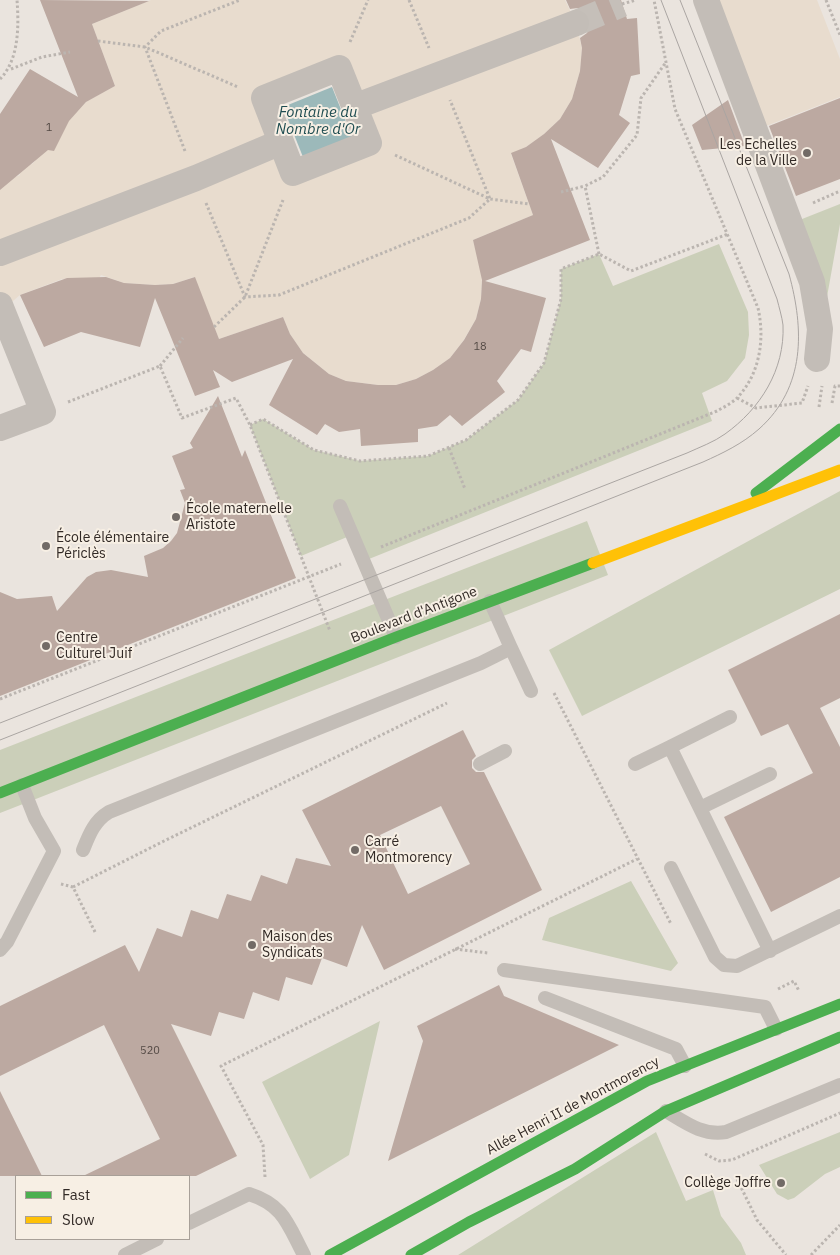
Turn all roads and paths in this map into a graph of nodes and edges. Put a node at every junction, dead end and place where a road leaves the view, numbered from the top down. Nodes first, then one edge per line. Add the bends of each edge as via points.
1 (17, 0) edge
2 (240, 0) edge
3 (368, 0) edge
4 (636, 0) edge
5 (654, 0) edge
6 (706, 0) edge
7 (826, 0) edge
8 (622, 4) dead end
9 (576, 23) tunnel mouth
10 (840, 35) edge
11 (98, 41) dead end
12 (145, 47) junction
13 (70, 52) dead end
14 (666, 62) junction
15 (338, 68) junction
16 (10, 69) junction
17 (0, 79) edge
18 (264, 98) junction
19 (354, 107) junction
20 (281, 142) junction
21 (368, 142) junction
22 (294, 173) junction
23 (586, 186) junction
24 (560, 192) dead end
25 (490, 199) junction
26 (529, 204) dead end
27 (728, 234) junction
28 (0, 253) edge
29 (599, 254) junction
30 (244, 297) junction
31 (0, 305) edge
32 (214, 327) dead end
33 (183, 338) dead end
34 (817, 359) joint
35 (160, 366) junction
36 (737, 398) junction
37 (43, 412) junction
38 (840, 415) edge
39 (250, 424) junction
40 (0, 428) edge
41 (840, 429) edge
42 (449, 448) junction
43 (812, 449) junction
44 (840, 470) edge
45 (465, 489) dead end
46 (340, 506) dead end
47 (733, 511) junction
48 (361, 556) junction
49 (309, 577) junction
50 (490, 601) junction
51 (331, 634) dead end
52 (396, 638) junction
53 (511, 648) junction
54 (553, 690) dead end
55 (531, 691) dead end
56 (0, 699) edge
57 (450, 702) dead end
58 (730, 718) dead end
59 (670, 747) junction
60 (505, 751) dead end
61 (480, 764) dead end
62 (635, 764) dead end
63 (770, 774) dead end
64 (22, 785) junction
65 (0, 793) edge
66 (611, 807) dead end
67 (700, 808) junction
68 (83, 850) dead end
69 (637, 859) dead end
70 (671, 868) dead end
71 (73, 888) dead end
72 (78, 897) dead end
73 (840, 916) edge
74 (96, 934) dead end
75 (0, 950) edge
76 (770, 951) junction
77 (504, 970) dead end
78 (545, 998) dead end
79 (840, 1004) edge
80 (776, 1029) junction
81 (840, 1037) edge
82 (685, 1066) junction
83 (840, 1085) edge
84 (666, 1111) junction
85 (737, 1179) dead end
86 (267, 1200) junction
87 (190, 1222) edge
88 (840, 1225) edge
89 (155, 1240) edge
90 (125, 1255) edge
91 (304, 1255) edge
92 (330, 1255) edge
93 (411, 1255) edge
94 (786, 1255) edge
95 (811, 1255) edge

1 - 16 path via 19,24
2 - 12 path via 162,31
3 - 15 path
4 - 8 path
5 - 14 path
6 - 34 street via 812,282 820,329
7 - 10 path
9 - 19 street
11 - 12 path
12 - 18 path
13 - 16 path via 42,57
14 - 23 path via 641,98 637,135 603,177
14 - 27 path via 675,109
15 - 18 street
15 - 19 street
16 - 17 path
18 - 20 street
19 - 21 street
20 - 22 street
20 - 28 street
21 - 22 street
21 - 25 path
22 - 30 path
23 - 24 path
23 - 29 path
25 - 26 path
25 - 30 path via 469,218 279,295
27 - 29 path via 631,271
27 - 36 path via 762,323 760,353
29 - 42 path via 561,269 561,299 544,363 518,400 466,440
30 - 32 path
31 - 37 street
33 - 35 path
34 - 36 path via 802,404 756,408
35 - 37 path
35 - 39 path via 182,418 236,398
36 - 48 path via 695,421
37 - 40 street
38 - 43 street
39 - 42 path via 263,419 314,450 360,461 428,456
39 - 49 path
41 - 43 street
42 - 45 path
43 - 47 street
44 - 47 street, Boulevard d'Antigone
46 - 48 lane
47 - 50 street, Boulevard d'Antigone
48 - 49 path
48 - 52 lane
49 - 51 path
49 - 56 path
50 - 52 street, Boulevard d'Antigone
50 - 53 lane
52 - 64 street, Boulevard d'Antigone
53 - 55 lane
53 - 68 lane via 482,663 108,812 93,827
54 - 66 path
57 - 71 path
58 - 59 lane
59 - 62 lane
59 - 67 lane
60 - 61 lane
63 - 67 lane
64 - 65 street, Boulevard d'Antigone
64 - 75 lane via 35,818 54,851
67 - 76 lane
69 - 86 path via 221,1066 263,1145
70 - 76 lane via 715,957 724,965 737,966
72 - 74 path
73 - 76 lane
77 - 80 lane via 765,1007
78 - 82 lane via 676,1048
79 - 80 street, Allée Henri II de Montmorency
80 - 82 street, Allée Henri II de Montmorency
81 - 84 street
82 - 92 street, Allée Henri II de Montmorency via 647,1081
83 - 84 lane via 726,1132 712,1134 700,1131
84 - 93 street via 575,1169
85 - 94 path via 757,1220
86 - 87 lane via 249,1194
86 - 91 lane via 285,1220
88 - 95 path
89 - 90 lane

